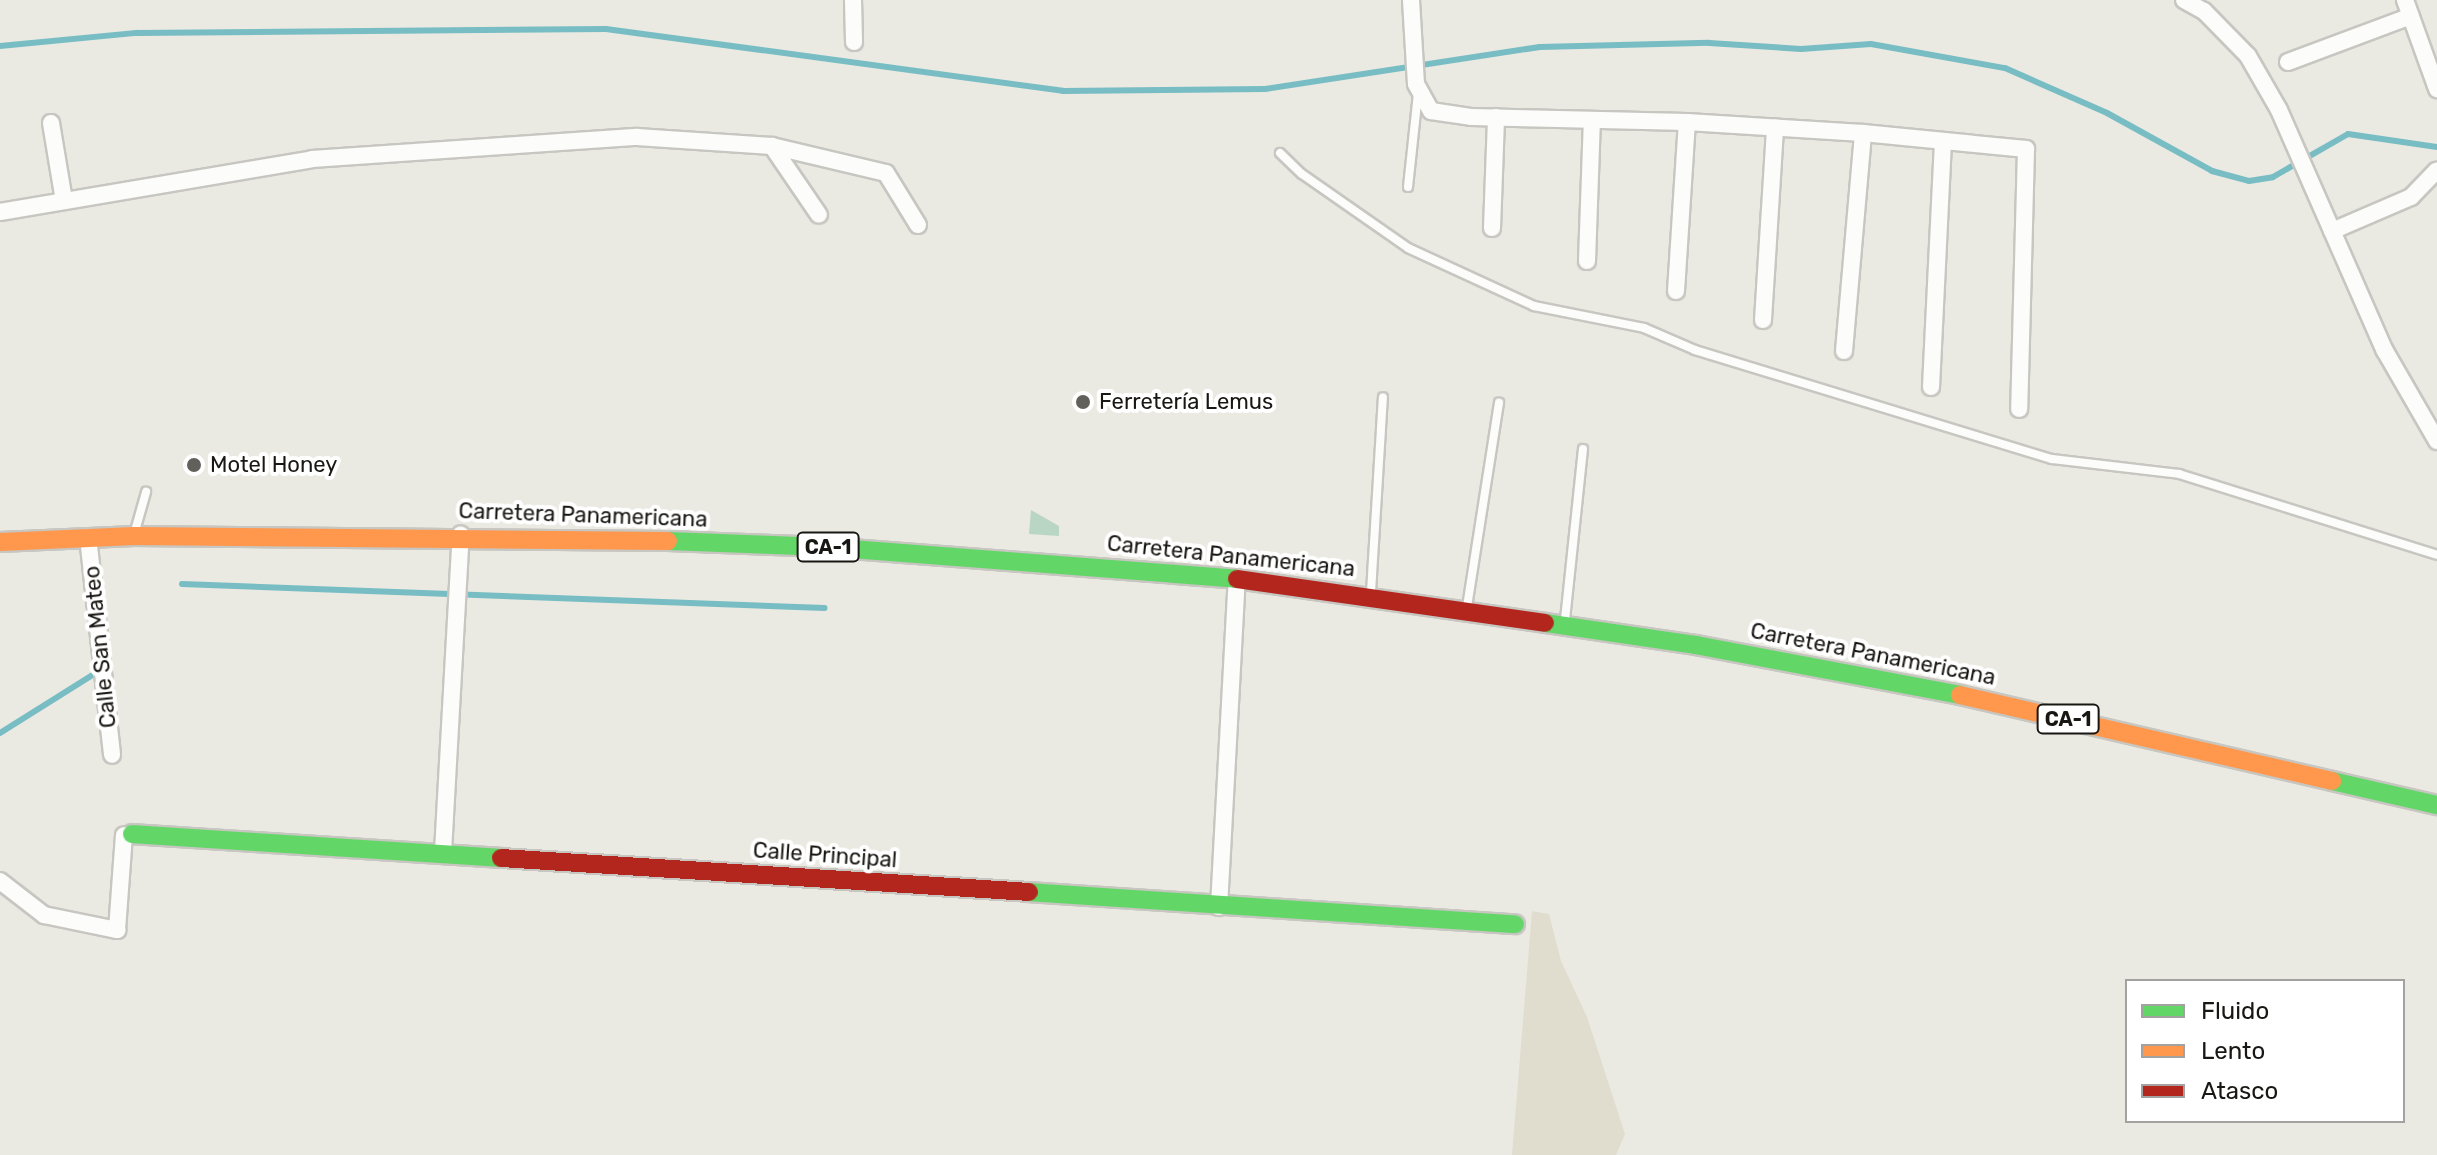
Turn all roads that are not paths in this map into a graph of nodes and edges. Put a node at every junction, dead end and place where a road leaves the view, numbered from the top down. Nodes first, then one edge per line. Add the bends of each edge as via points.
1 (853, 0) edge
2 (1411, 0) edge
3 (2184, 0) edge
4 (2408, 8) edge
5 (854, 42) dead end
6 (2288, 62) dead end
7 (2434, 68) edge
8 (1418, 87) junction
9 (2437, 89) edge
10 (1496, 117) junction
11 (1592, 120) junction
12 (1687, 122) junction
13 (51, 123) dead end
14 (1775, 127) junction
15 (1863, 133) junction
16 (1943, 141) junction
17 (772, 146) junction
18 (1280, 153) dead end
19 (2437, 170) edge
20 (1408, 187) dead end
21 (64, 201) junction
22 (0, 212) edge
23 (819, 215) dead end
24 (918, 225) dead end
25 (1492, 228) dead end
26 (2332, 231) junction
27 (1587, 261) dead end
28 (1676, 291) dead end
29 (1763, 320) dead end
30 (1844, 351) dead end
31 (1931, 387) dead end
32 (1383, 397) dead end
33 (1499, 402) dead end
34 (2019, 409) dead end
35 (2437, 441) edge
36 (1583, 449) dead end
37 (146, 492) dead end
38 (461, 535) junction
39 (134, 536) junction
40 (88, 537) junction
41 (0, 542) edge
42 (2437, 555) edge
43 (1237, 579) junction
44 (1371, 594) junction
45 (1467, 609) junction
46 (1565, 626) junction
47 (112, 755) dead end
48 (2437, 805) edge
49 (128, 835) joint
50 (443, 852) junction
51 (0, 881) edge
52 (1219, 907) junction
53 (1515, 924) dead end

1 - 5 street
2 - 8 street
3 - 26 street via 2204,11 2248,56
4 - 6 street
4 - 7 street
7 - 9 street
8 - 10 street via 1431,111
8 - 20 lane
10 - 11 street
10 - 25 street
11 - 12 street
11 - 27 street
12 - 14 street
12 - 28 street
13 - 21 street
14 - 15 street
14 - 29 street
15 - 16 street
15 - 30 street
16 - 31 street
16 - 34 street via 2026,149
17 - 21 street via 637,137 447,147 312,159
17 - 23 street
17 - 24 street via 886,173
18 - 42 lane via 1408,248 1534,306 1644,328 1695,350 2052,459 2179,474
19 - 26 street via 2411,197
21 - 22 street
26 - 35 street via 2385,351
32 - 44 lane
33 - 45 lane
36 - 46 lane
37 - 39 lane
38 - 39 main road, Carretera Panamericana / CA-1
38 - 43 main road, Carretera Panamericana / CA-1 via 825,547
38 - 50 street
39 - 40 main road, Carretera Panamericana / CA-1
40 - 41 main road, Carretera Panamericana / CA-1
40 - 47 street, Calle San Mateo
43 - 44 main road, Carretera Panamericana / CA-1
43 - 52 street
44 - 45 main road, Carretera Panamericana / CA-1
45 - 46 main road, Carretera Panamericana / CA-1
46 - 48 main road, Carretera Panamericana / CA-1 via 1909,683
49 - 50 main road, Calle Principal
49 - 51 street via 117,930 44,915
50 - 52 main road, Calle Principal
52 - 53 main road, Calle Principal

